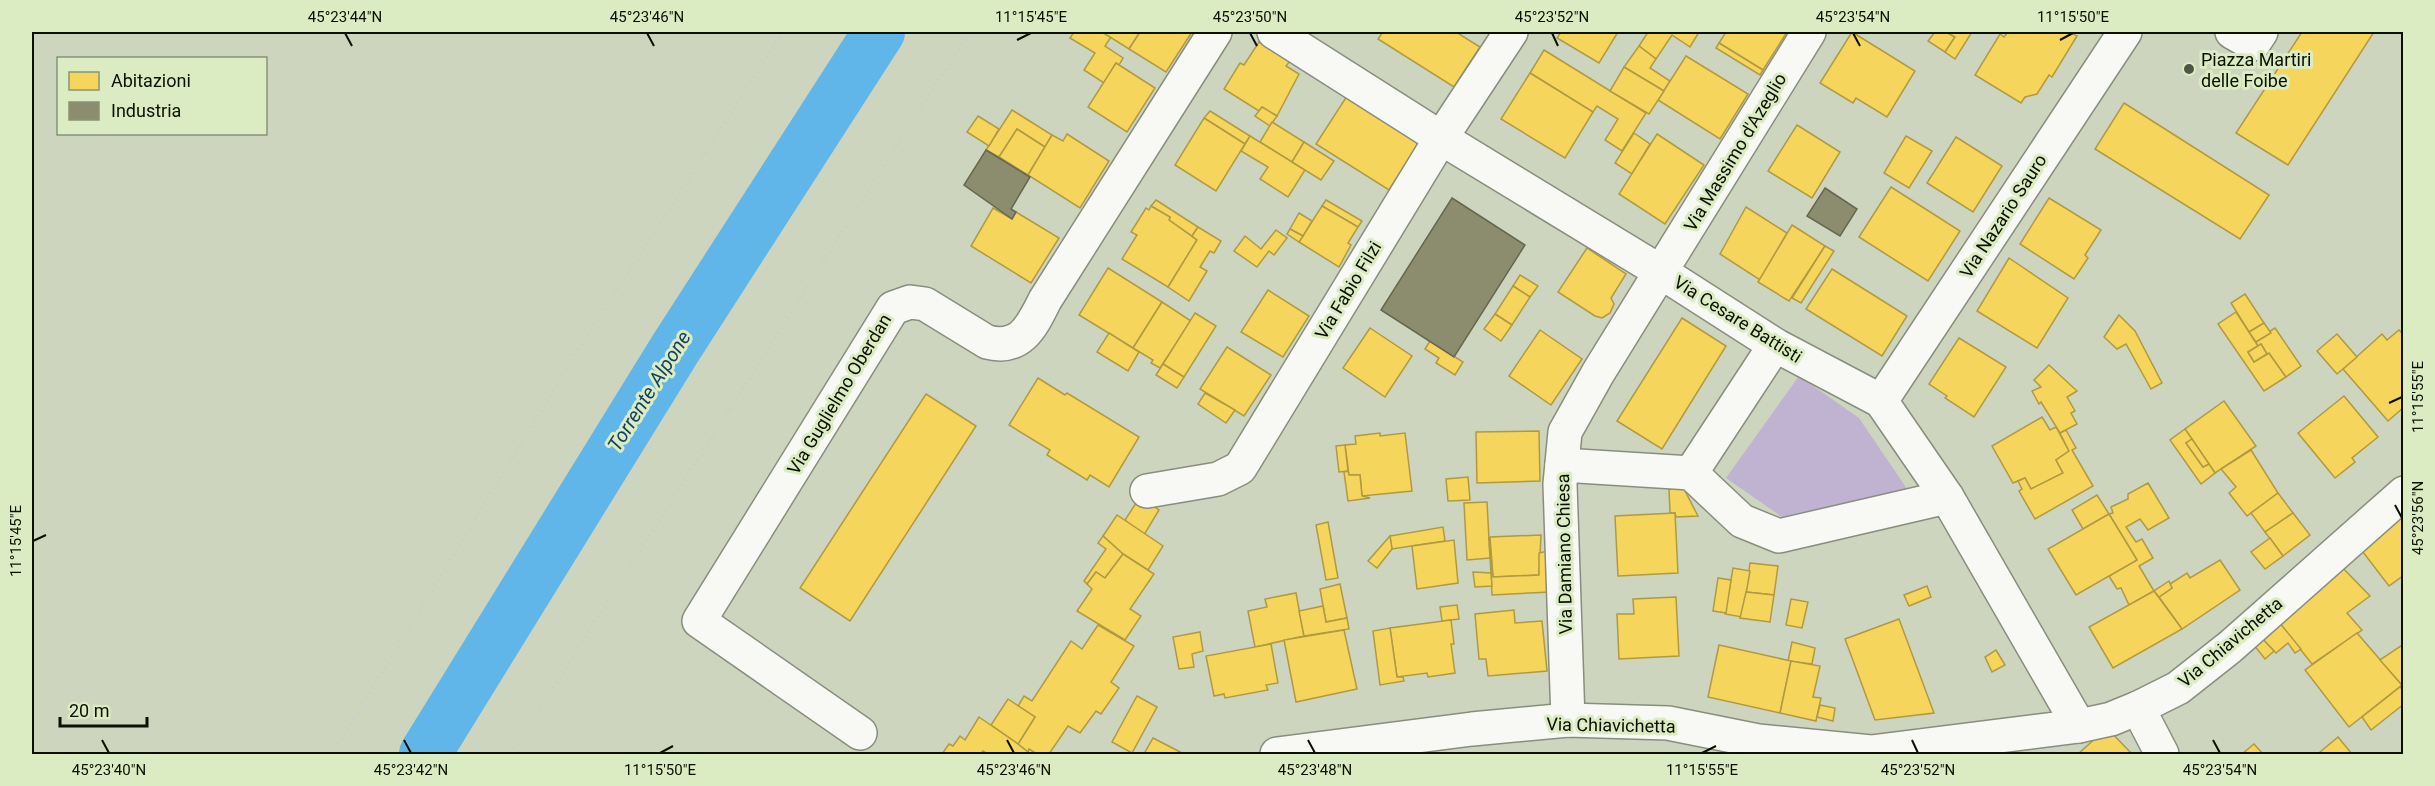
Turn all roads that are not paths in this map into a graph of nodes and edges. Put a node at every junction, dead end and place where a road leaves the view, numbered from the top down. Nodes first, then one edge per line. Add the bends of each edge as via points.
1 (1215, 32) edge
2 (1274, 32) edge
3 (1510, 32) edge
4 (1809, 32) edge
5 (2125, 32) edge
6 (2232, 32) edge
7 (2261, 32) edge
8 (1441, 138) junction
9 (1661, 272) junction
10 (1775, 345) junction
11 (1881, 401) junction
12 (1562, 465) junction
13 (1691, 473) junction
14 (1146, 491) dead end
15 (2403, 493) edge
16 (1947, 497) junction
17 (2138, 708) junction
18 (1568, 720) junction
19 (2079, 726) junction
20 (860, 733) dead end
21 (1759, 748) edge
22 (1276, 754) edge
23 (2162, 754) edge

1 - 20 street, Via Guglielmo Oberdan via 1023,335 1011,343 987,342 925,304 910,302 893,308 699,621
2 - 8 street, Via Cesare Battisti
3 - 8 street, Via Fabio Filzi
4 - 9 street, Via Massimo d'Azeglio
5 - 11 street, Via Nazario Sauro
6 - 7 street via 2253,44
8 - 9 street, Via Cesare Battisti
8 - 14 street, Via Fabio Filzi via 1240,468 1218,479
9 - 10 street, Via Cesare Battisti
9 - 12 street, Via Damiano Chiesa via 1565,432
10 - 11 street, Via Cesare Battisti
10 - 13 street
11 - 16 street, Via Cesare Battisti
12 - 13 street
12 - 18 street, Via Damiano Chiesa
13 - 16 street via 1742,521 1779,536
15 - 17 street, Via Chiavichetta via 2230,647 2178,688
16 - 19 street, Via Cesare Battisti
17 - 19 street, Via Chiavichetta
17 - 23 street
18 - 21 street, Via Chiavichetta via 1668,723
18 - 22 street, Via Chiavichetta
19 - 21 street, Via Chiavichetta via 1870,752

